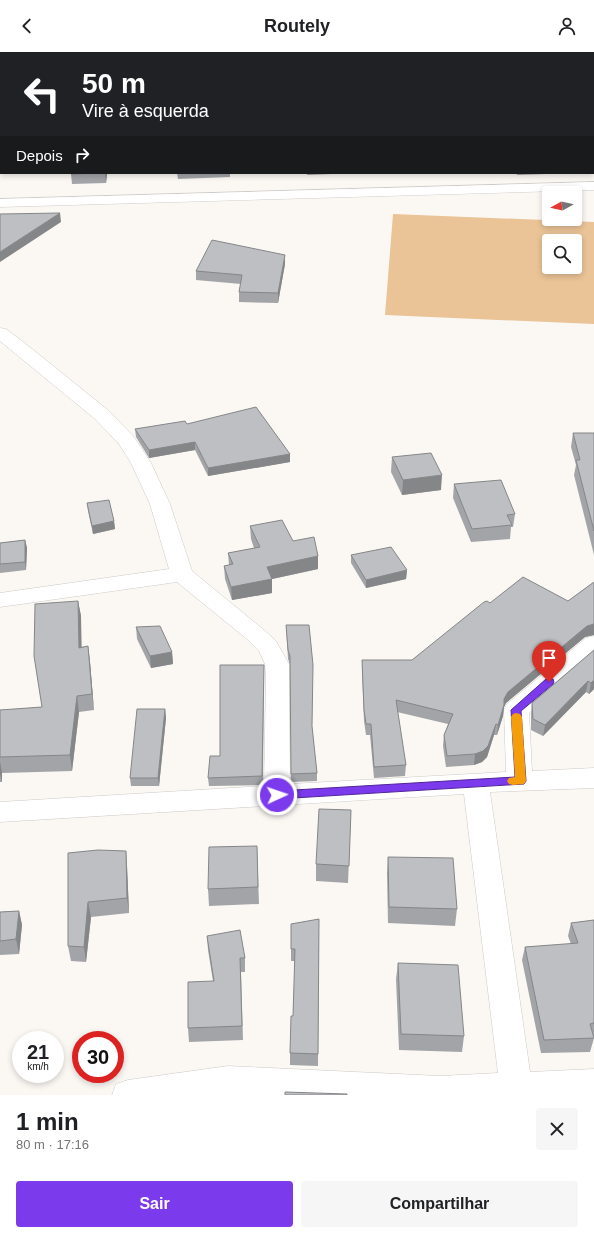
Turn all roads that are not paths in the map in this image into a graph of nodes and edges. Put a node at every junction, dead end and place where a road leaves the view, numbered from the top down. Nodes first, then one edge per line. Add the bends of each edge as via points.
1 (586, 174) edge
2 (594, 186) edge
3 (0, 203) edge
4 (0, 333) edge
5 (182, 574) junction
6 (0, 600) edge
7 (594, 644) edge
8 (594, 778) edge
9 (520, 781) junction
10 (476, 783) junction
11 (277, 795) junction
12 (0, 812) edge
13 (594, 1084) edge
14 (517, 1091) edge
15 (128, 1095) edge

1 - 2 street
2 - 3 street
4 - 5 street via 102,415 127,441 160,504
5 - 6 street
5 - 11 street via 256,635 274,656 278,678
7 - 9 street via 516,710
8 - 9 street
9 - 10 street
10 - 11 street
10 - 14 street
11 - 12 street
13 - 14 street
14 - 15 street via 228,1081

